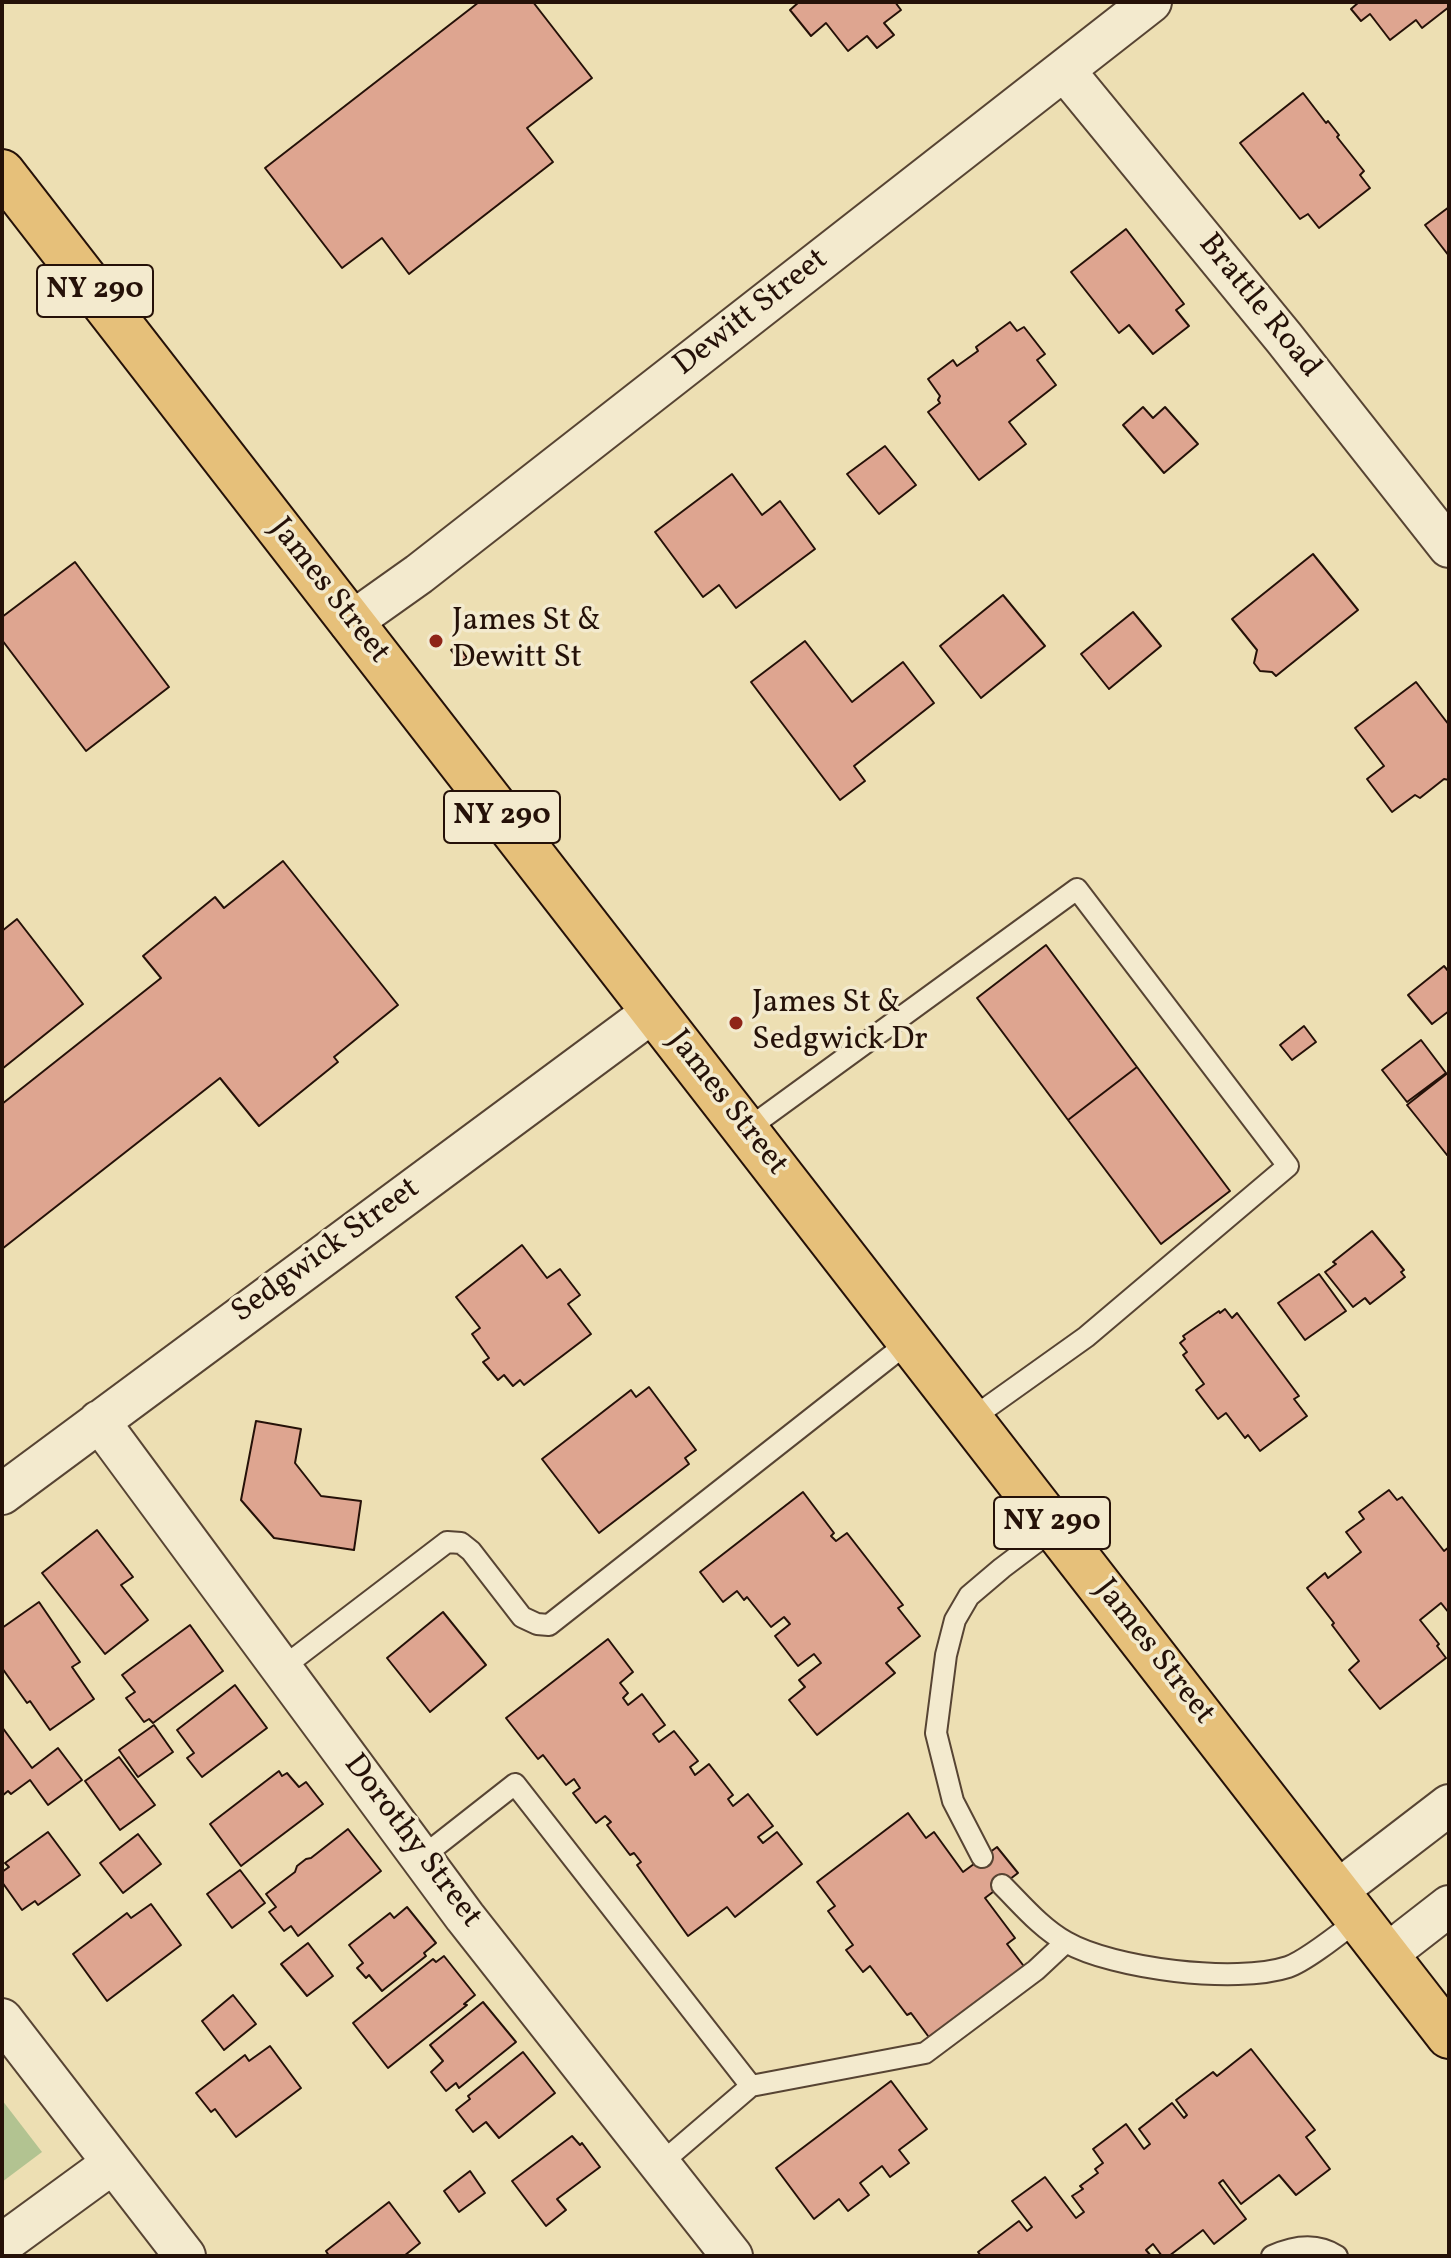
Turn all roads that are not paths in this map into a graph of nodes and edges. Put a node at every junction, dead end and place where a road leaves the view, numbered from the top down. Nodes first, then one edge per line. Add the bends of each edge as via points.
1 (1151, 2) edge
2 (1064, 70) junction
3 (2, 172) edge
4 (1449, 547) edge
5 (350, 623) junction
6 (654, 1011) junction
7 (746, 1130) junction
8 (910, 1341) junction
9 (971, 1419) junction
10 (99, 1421) junction
11 (2, 1494) edge
12 (1055, 1528) junction
13 (282, 1668) junction
14 (1449, 1805) edge
15 (422, 1857) junction
16 (982, 1857) dead end
17 (1002, 1885) dead end
18 (1348, 1905) junction
19 (1449, 1906) edge
20 (1066, 1942) junction
21 (1386, 1955) junction
22 (2, 2019) edge
23 (1449, 2036) edge
24 (751, 2086) junction
25 (113, 2163) junction
26 (660, 2164) junction
27 (2, 2244) edge
28 (185, 2256) edge
29 (732, 2256) edge
30 (1272, 2256) edge
31 (1337, 2256) edge

1 - 2 street, Dewitt Street
2 - 4 street, Brattle Road
2 - 5 street, Dewitt Street
3 - 5 main road, James Street / NY 290
5 - 6 main road, James Street / NY 290
6 - 7 main road, James Street / NY 290
6 - 10 street, Sedgwick Street
7 - 8 main road, James Street / NY 290
7 - 9 lane via 1077,889 1288,1166 1086,1337
8 - 9 main road, James Street / NY 290
8 - 13 lane via 549,1625 522,1617 471,1551 447,1542
9 - 12 main road, James Street / NY 290
10 - 11 street, Sedgwick Street
10 - 13 street, Dorothy Street
12 - 16 lane via 969,1596 955,1620 946,1655 936,1733 953,1801
12 - 18 main road, James Street / NY 290
13 - 15 street, Dorothy Street
14 - 18 street
15 - 24 lane via 515,1784
15 - 26 street, Dorothy Street
17 - 20 lane
18 - 20 lane via 1290,1967 1255,1973 1203,1975 1132,1964
18 - 21 main road, James Street / NY 290
19 - 21 street
20 - 24 lane via 925,2053
21 - 23 main road, James Street / NY 290
22 - 25 street
24 - 26 lane
25 - 27 street
25 - 28 street
26 - 29 street, Dorothy Street
30 - 31 lane via 1313,2246

